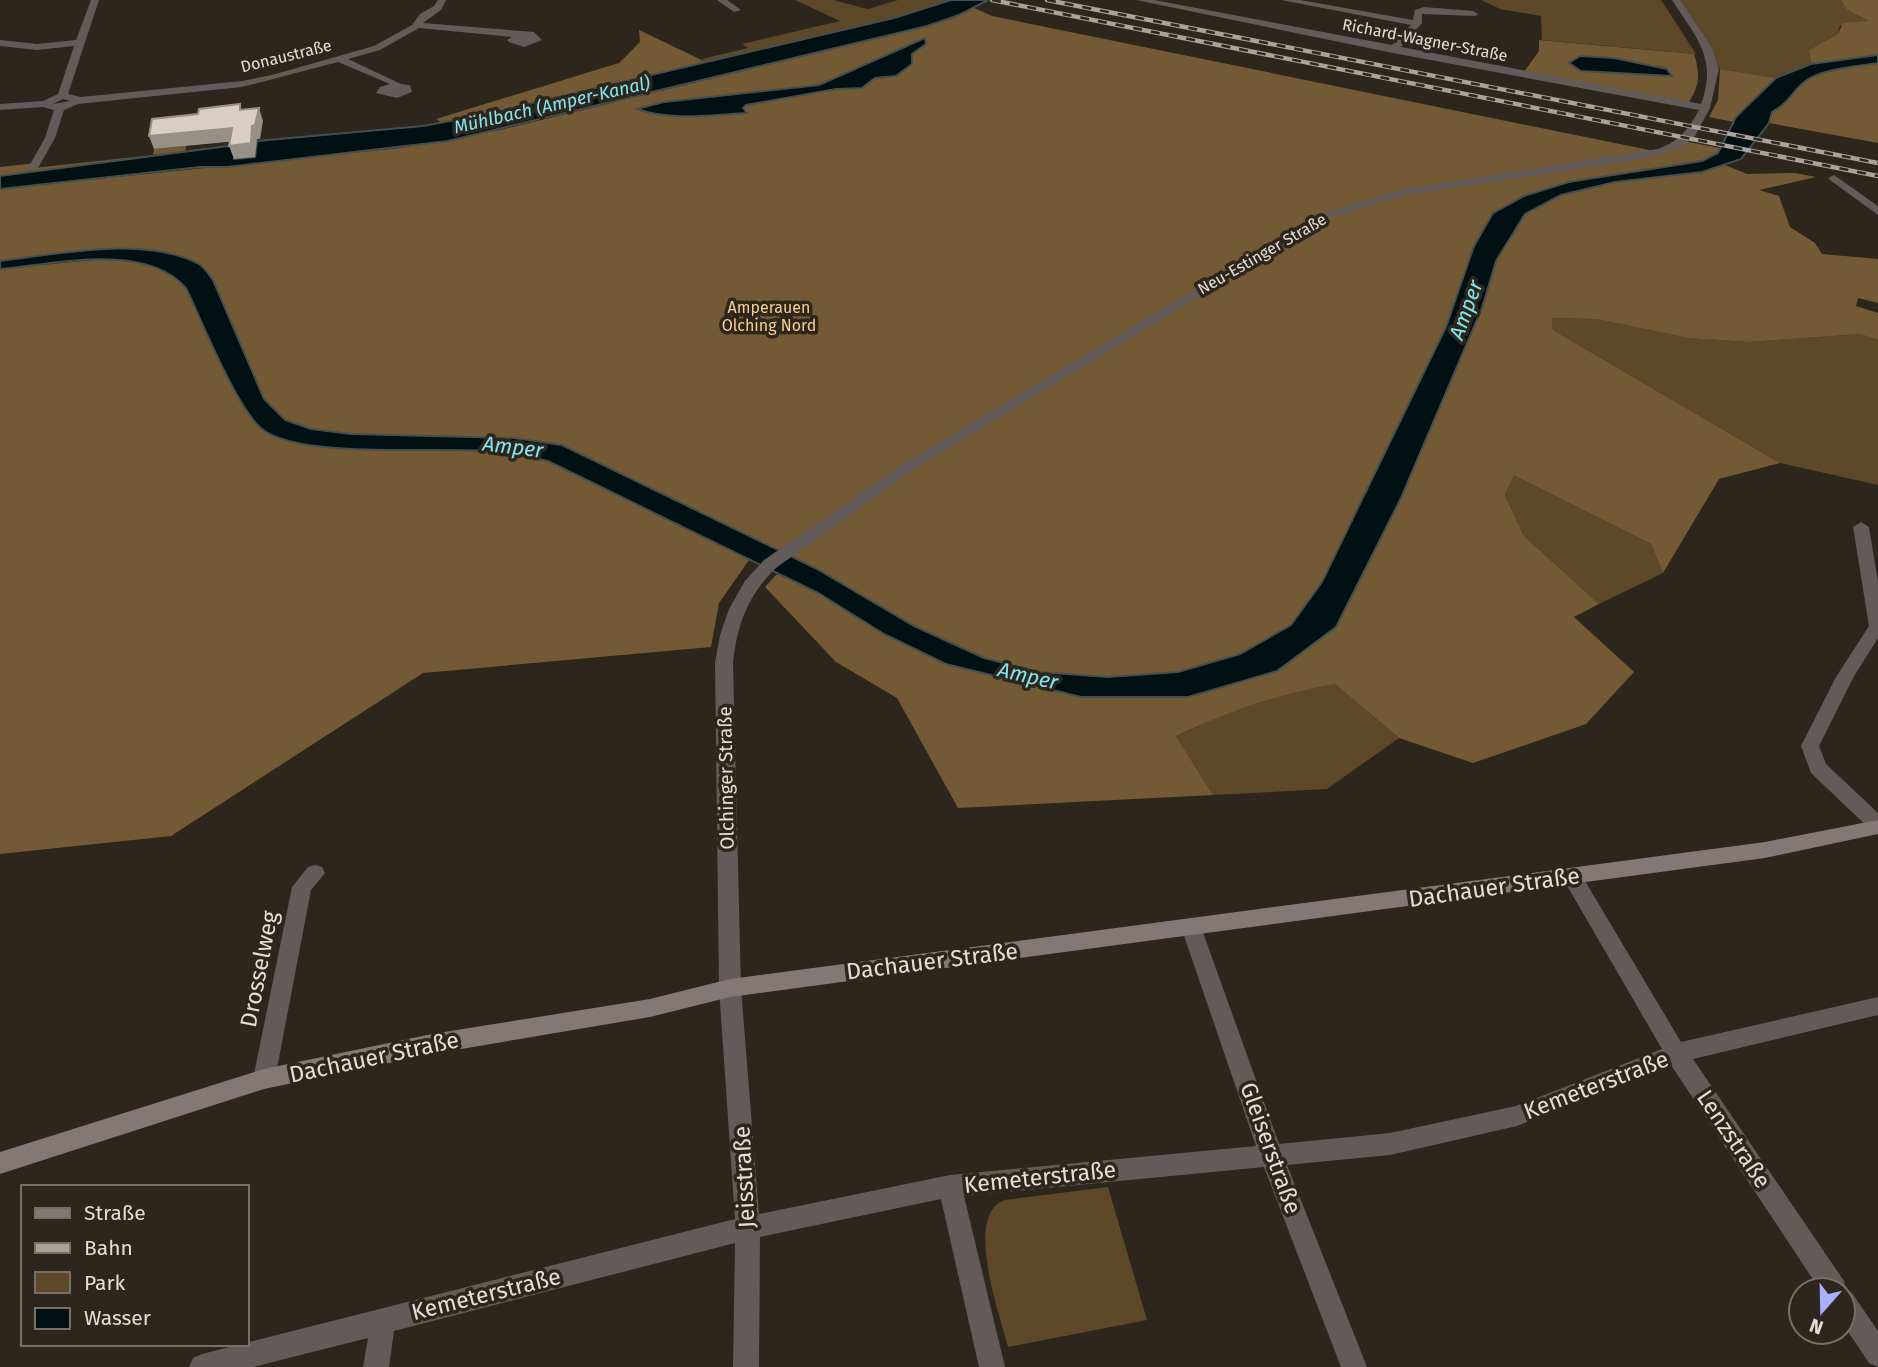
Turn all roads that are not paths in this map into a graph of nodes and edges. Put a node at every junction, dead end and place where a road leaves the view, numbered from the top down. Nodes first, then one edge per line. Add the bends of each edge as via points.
1 (94, 0) edge
2 (442, 0) edge
3 (721, 0) edge
4 (1140, 0) edge
5 (1284, 0) edge
6 (1676, 0) edge
7 (737, 10) dead end
8 (1473, 14) dead end
9 (1416, 23) junction
10 (418, 24) junction
11 (13, 33) dead end
12 (521, 35) dead end
13 (4, 43) edge
14 (79, 43) junction
15 (1393, 50) junction
16 (340, 58) junction
17 (395, 86) dead end
18 (61, 102) junction
19 (0, 107) edge
20 (1705, 108) junction
21 (33, 168) dead end
22 (1834, 178) dead end
23 (1878, 212) edge
24 (1861, 527) dead end
25 (757, 577) joint
26 (1878, 826) edge
27 (315, 873) dead end
28 (1572, 877) junction
29 (1191, 927) junction
30 (730, 988) junction
31 (1878, 1006) edge
32 (1676, 1053) junction
33 (264, 1079) junction
34 (1271, 1154) junction
35 (0, 1163) edge
36 (950, 1186) junction
37 (748, 1228) junction
38 (1826, 1276) edge
39 (383, 1320) junction
40 (1857, 1323) edge
41 (1878, 1354) edge
42 (202, 1367) edge
43 (376, 1367) edge
44 (746, 1367) edge
45 (992, 1367) edge
46 (1354, 1367) edge

1 - 14 street
2 - 10 street, Donaustraße
3 - 7 street
4 - 15 street, Richard-Wagner-Straße
5 - 9 street
6 - 20 street, Neu-Estinger Straße via 1707,48 1714,69
8 - 9 street via 1424,10 1418,12
9 - 15 street
10 - 12 street
10 - 16 street, Donaustraße via 377,48
11 - 13 street
13 - 14 street via 37,47
14 - 18 street
15 - 20 street, Richard-Wagner-Straße
16 - 17 street
16 - 18 street, Donaustraße via 242,84
18 - 19 street via 49,107
18 - 21 street via 50,138
20 - 25 street, Neu-Estinger Straße via 1691,134 1660,152 1405,192 1325,216 943,445
22 - 23 street
24 - 26 street via 1877,626 1810,746 1818,768
25 - 30 street, Olchinger Straße via 733,615 724,663
26 - 28 street, Dachauer Straße via 1765,850
27 - 33 street, Drosselweg via 302,887
28 - 29 street, Dachauer Straße
28 - 32 street, Lenzstraße
29 - 30 street, Dachauer Straße
29 - 34 street, Gleiserstraße
30 - 33 street, Dachauer Straße via 650,1008 432,1044
30 - 37 street, Jeisstraße
31 - 32 street, Kemeterstraße
32 - 34 street, Kemeterstraße via 1517,1116 1390,1144
32 - 38 street, Lenzstraße
33 - 35 street, Dachauer Straße
34 - 36 street, Kemeterstraße
34 - 46 street, Gleiserstraße
36 - 37 street, Kemeterstraße
36 - 45 street
37 - 39 street, Kemeterstraße
37 - 44 street, Jeisstraße
39 - 42 street, Kemeterstraße
39 - 43 street
40 - 41 street

